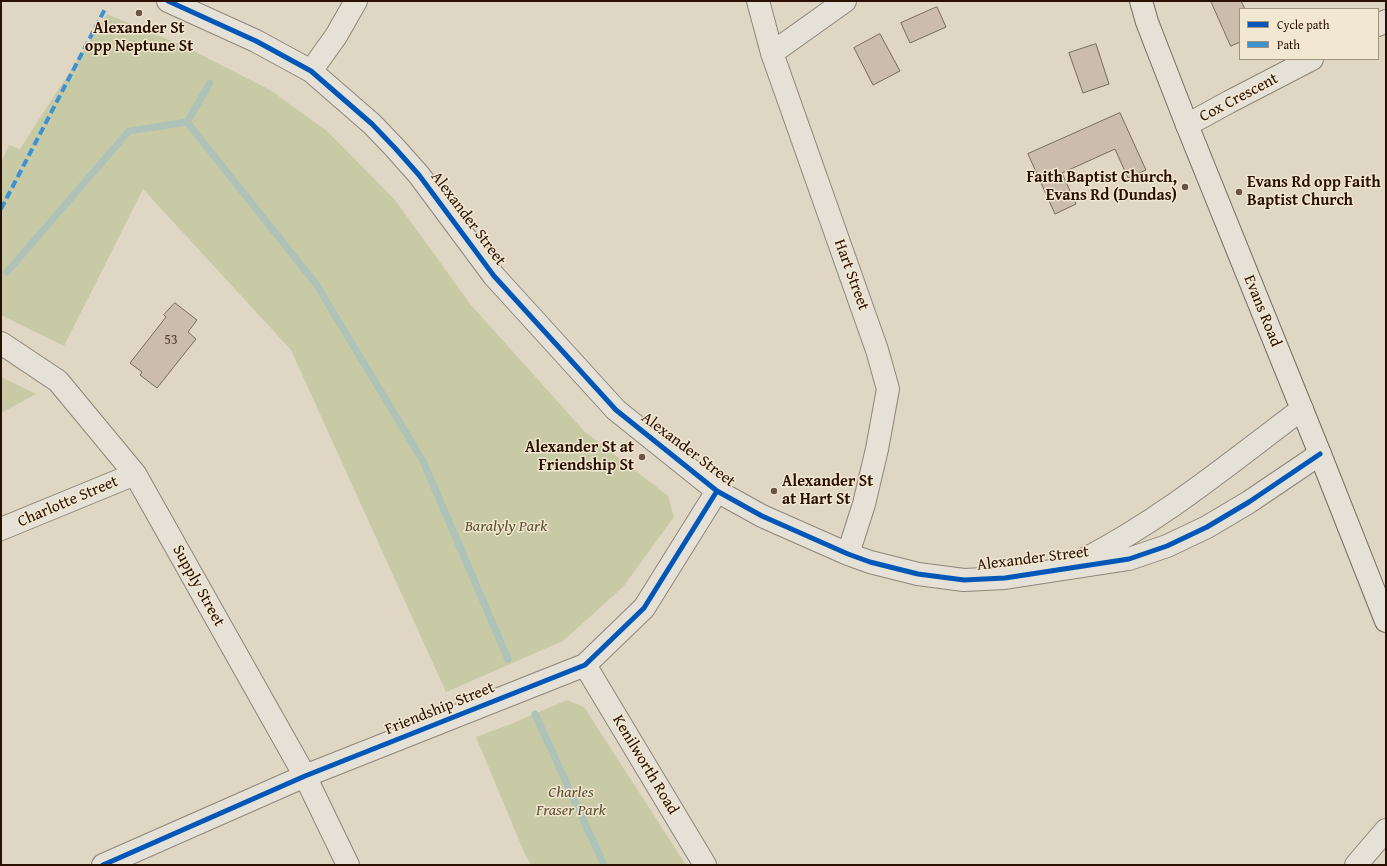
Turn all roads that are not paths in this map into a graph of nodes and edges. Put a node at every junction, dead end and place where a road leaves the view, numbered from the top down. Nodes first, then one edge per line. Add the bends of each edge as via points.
1 (168, 1) edge
2 (356, 1) edge
3 (758, 1) edge
4 (845, 1) edge
5 (1140, 1) edge
6 (772, 53) junction
7 (1310, 60) edge
8 (311, 71) junction
9 (1186, 125) junction
10 (1, 343) edge
11 (1302, 409) junction
12 (1320, 454) junction
13 (135, 474) junction
14 (717, 491) junction
15 (1, 530) edge
16 (848, 554) junction
17 (1066, 569) junction
18 (1386, 621) edge
19 (585, 665) junction
20 (305, 776) junction
21 (1386, 830) edge
22 (103, 865) edge
23 (348, 865) edge
24 (705, 865) edge
25 (1356, 865) edge

1 - 8 street, Alexander Street via 256,41
2 - 8 street via 336,36
3 - 6 street, Hart Street
4 - 6 street
5 - 9 street, Evans Road
6 - 16 street, Hart Street via 877,350 888,389 866,497
7 - 9 street, Cox Crescent
8 - 14 street, Alexander Street via 372,124 395,148 419,175 494,276 616,410
9 - 11 street, Evans Road
10 - 13 street, Supply Street via 58,381
11 - 12 street, Evans Road
11 - 17 street, Alexander Street via 1157,517 1116,543
12 - 17 street, Alexander Street via 1249,502 1207,527 1167,546 1129,559
12 - 18 street, Evans Road
13 - 15 street, Charlotte Street
13 - 20 street, Supply Street
14 - 16 street, Alexander Street via 762,516
14 - 19 street, Friendship Street via 644,608
16 - 17 street, Alexander Street via 918,574 964,580 1005,578
19 - 20 street, Friendship Street
19 - 24 street, Kenilworth Road
20 - 22 street, Friendship Street
20 - 23 street, Supply Street
21 - 25 street

